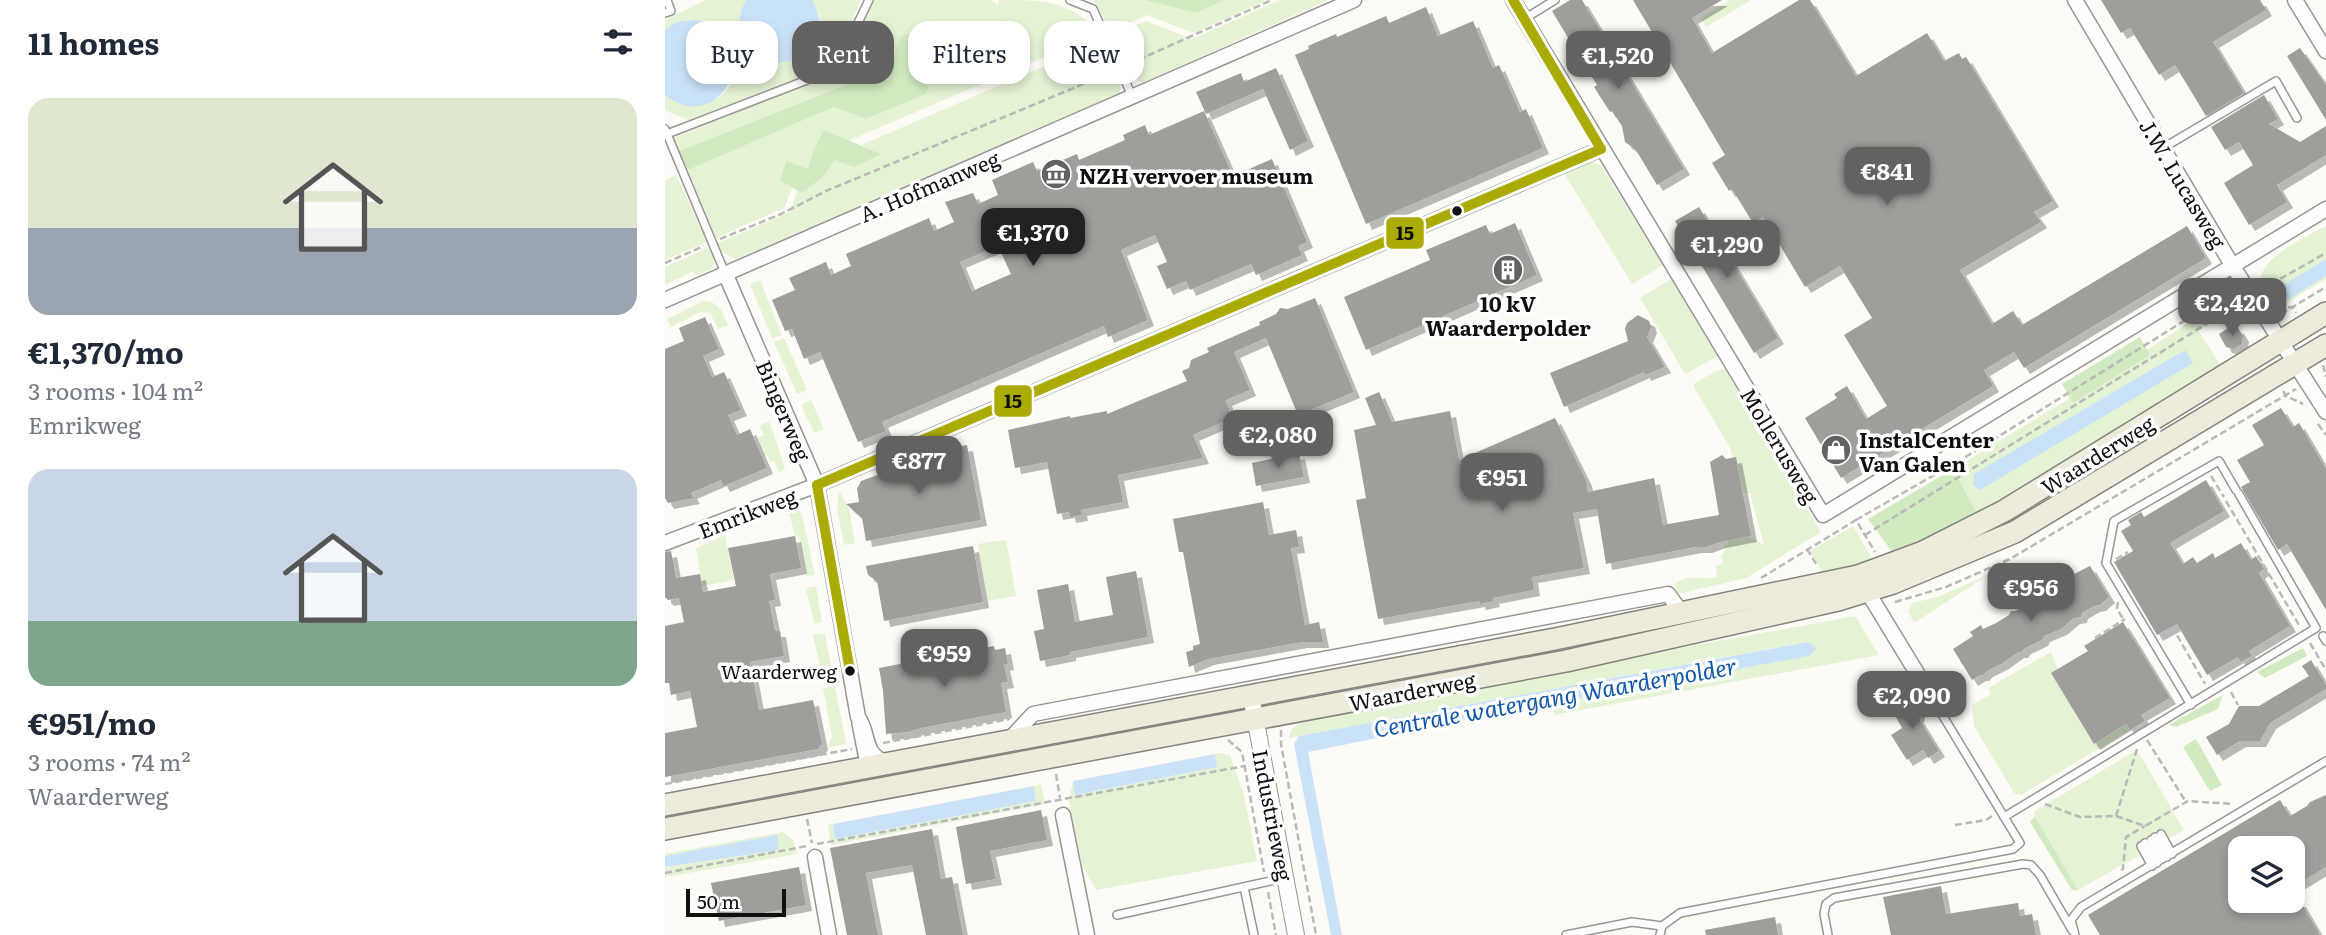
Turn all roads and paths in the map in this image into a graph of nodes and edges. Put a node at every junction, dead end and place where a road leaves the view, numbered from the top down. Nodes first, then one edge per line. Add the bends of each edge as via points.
1 (667, 0) edge
2 (869, 0) edge
3 (1070, 0) edge
4 (1272, 0) edge
5 (1354, 0) edge
6 (1513, 0) edge
7 (1555, 0) edge
8 (2075, 0) edge
9 (2295, 0) edge
10 (665, 13) edge
11 (1524, 19) junction
12 (1098, 21) edge
13 (2326, 51) edge
14 (1144, 57) edge
15 (1082, 84) edge
16 (1127, 84) edge
17 (1133, 97) junction
18 (2297, 118) dead end
19 (666, 132) edge
20 (2163, 148) junction
21 (1601, 149) junction
22 (2326, 209) edge
23 (713, 242) junction
24 (2326, 253) edge
25 (665, 263) edge
26 (2232, 265) junction
27 (725, 273) junction
28 (2326, 287) edge
29 (2235, 289) dead end
30 (2262, 289) dead end
31 (665, 300) edge
32 (2242, 302) dead end
33 (2326, 313) edge
34 (2268, 322) junction
35 (2280, 340) junction
36 (2326, 345) edge
37 (2296, 365) junction
38 (2286, 396) dead end
39 (2303, 403) dead end
40 (2322, 418) edge
41 (2326, 435) edge
42 (2210, 474) dead end
43 (817, 485) junction
44 (1856, 520) dead end
45 (1864, 535) dead end
46 (665, 543) edge
47 (2128, 552) dead end
48 (2111, 562) dead end
49 (1863, 584) junction
50 (2119, 597) dead end
51 (1682, 613) junction
52 (2136, 613) junction
53 (2124, 620) junction
54 (2305, 635) junction
55 (2095, 638) dead end
56 (2157, 639) dead end
57 (2326, 670) edge
58 (2207, 687) dead end
59 (1926, 688) joint
60 (1251, 696) junction
61 (2190, 705) junction
62 (1281, 714) junction
63 (858, 717) junction
64 (1255, 719) junction
65 (1225, 725) junction
66 (2143, 733) junction
67 (1007, 742) junction
68 (2326, 761) edge
69 (888, 763) junction
70 (1245, 766) junction
71 (1056, 774) dead end
72 (872, 779) junction
73 (2040, 797) junction
74 (1061, 799) junction
75 (2186, 802) junction
76 (2235, 804) dead end
77 (665, 805) edge
78 (1063, 816) joint
79 (2116, 816) junction
80 (2004, 817) junction
81 (807, 819) dead end
82 (2145, 826) junction
83 (665, 829) edge
84 (813, 851) junction
85 (2162, 860) junction
86 (665, 873) edge
87 (2114, 874) dead end
88 (1286, 878) junction
89 (1266, 882) junction
90 (1244, 887) junction
91 (1117, 915) dead end
92 (1662, 926) junction
93 (2073, 933) edge
94 (829, 935) edge
95 (1087, 935) edge
96 (1254, 935) edge
97 (1276, 935) edge
98 (1296, 935) edge
99 (1316, 935) edge
100 (1566, 935) edge
101 (1660, 935) edge
102 (1828, 935) edge

1 - 10 lane via 671,11
2 - 19 lane via 844,49 826,71
3 - 12 lane via 1093,9
4 - 14 path
5 - 17 street, A. Hofmanweg
6 - 11 street, Mollerusweg
7 - 11 lane
8 - 20 street, J.W. Lucasweg
9 - 13 street
11 - 21 street, Mollerusweg
15 - 23 path
16 - 17 lane
17 - 27 street, A. Hofmanweg
18 - 20 lane via 2276,81
19 - 23 lane
20 - 26 street, J.W. Lucasweg
21 - 26 street, Mollerusweg via 1823,516
21 - 43 street, Emrikweg
22 - 26 street
23 - 25 path
23 - 27 lane
24 - 30 path
26 - 34 street, J.W. Lucasweg
27 - 31 street, A. Hofmanweg
27 - 43 street, Bingerweg
28 - 34 path
29 - 44 path via 1968,456
32 - 45 path
33 - 35 main road, Waarderweg
34 - 35 street, J.W. Lucasweg
35 - 37 street, J.W. Lucasweg
35 - 49 main road, Waarderweg via 2004,511
36 - 37 main road, Waarderweg
37 - 40 street, J.W. Lucasweg
37 - 49 main road, Waarderweg via 2015,532 1893,583
38 - 39 path
40 - 41 path
42 - 54 path
43 - 46 street, Emrikweg
43 - 63 street, Bingerweg
47 - 48 path
49 - 51 main road, Waarderweg
49 - 59 street
49 - 62 main road, Waarderweg via 1814,606 1566,661
50 - 53 path via 2116,609
51 - 60 main road, Waarderweg
51 - 67 street via 1668,594 1033,714
52 - 53 path
52 - 54 lane via 2106,563 2115,521 2219,461 2316,628
52 - 61 lane
53 - 55 path
54 - 57 path
54 - 61 lane
56 - 58 path via 2174,630
59 - 80 lane
60 - 64 street, Industrieweg
60 - 67 main road, Waarderweg
61 - 66 lane
62 - 64 main road, Waarderweg
62 - 99 path via 1281,744
63 - 69 street, Bingerweg via 871,752
63 - 72 lane, Bingerweg via 856,726
64 - 65 main road, Waarderweg
64 - 88 street, Industrieweg
65 - 70 path via 1228,742 1242,752
65 - 72 main road, Waarderweg
66 - 73 lane
66 - 75 path
66 - 79 path
67 - 69 main road, Waarderweg
68 - 85 lane
69 - 72 main road, Waarderweg
70 - 74 path
70 - 89 path
71 - 74 path
72 - 77 main road, Waarderweg
72 - 83 main road, Waarderweg
73 - 79 path via 2046,806 2080,817
73 - 80 lane
74 - 78 path
74 - 84 path
75 - 76 path
75 - 82 path
78 - 95 street
79 - 82 path
80 - 92 lane via 2020,843 2013,849 1680,914
81 - 84 path
82 - 87 path via 2126,837 2123,869
84 - 86 path
84 - 94 street
85 - 85 lane via 2151,840
85 - 93 lane via 2081,907 2071,920
88 - 89 lane
88 - 98 street, Industrieweg
89 - 90 lane
89 - 97 path
90 - 91 lane
90 - 96 lane
92 - 100 lane via 1632,922
92 - 101 lane
93 - 102 lane via 2040,875 2031,865 2023,864 1834,898 1826,904 1824,914

